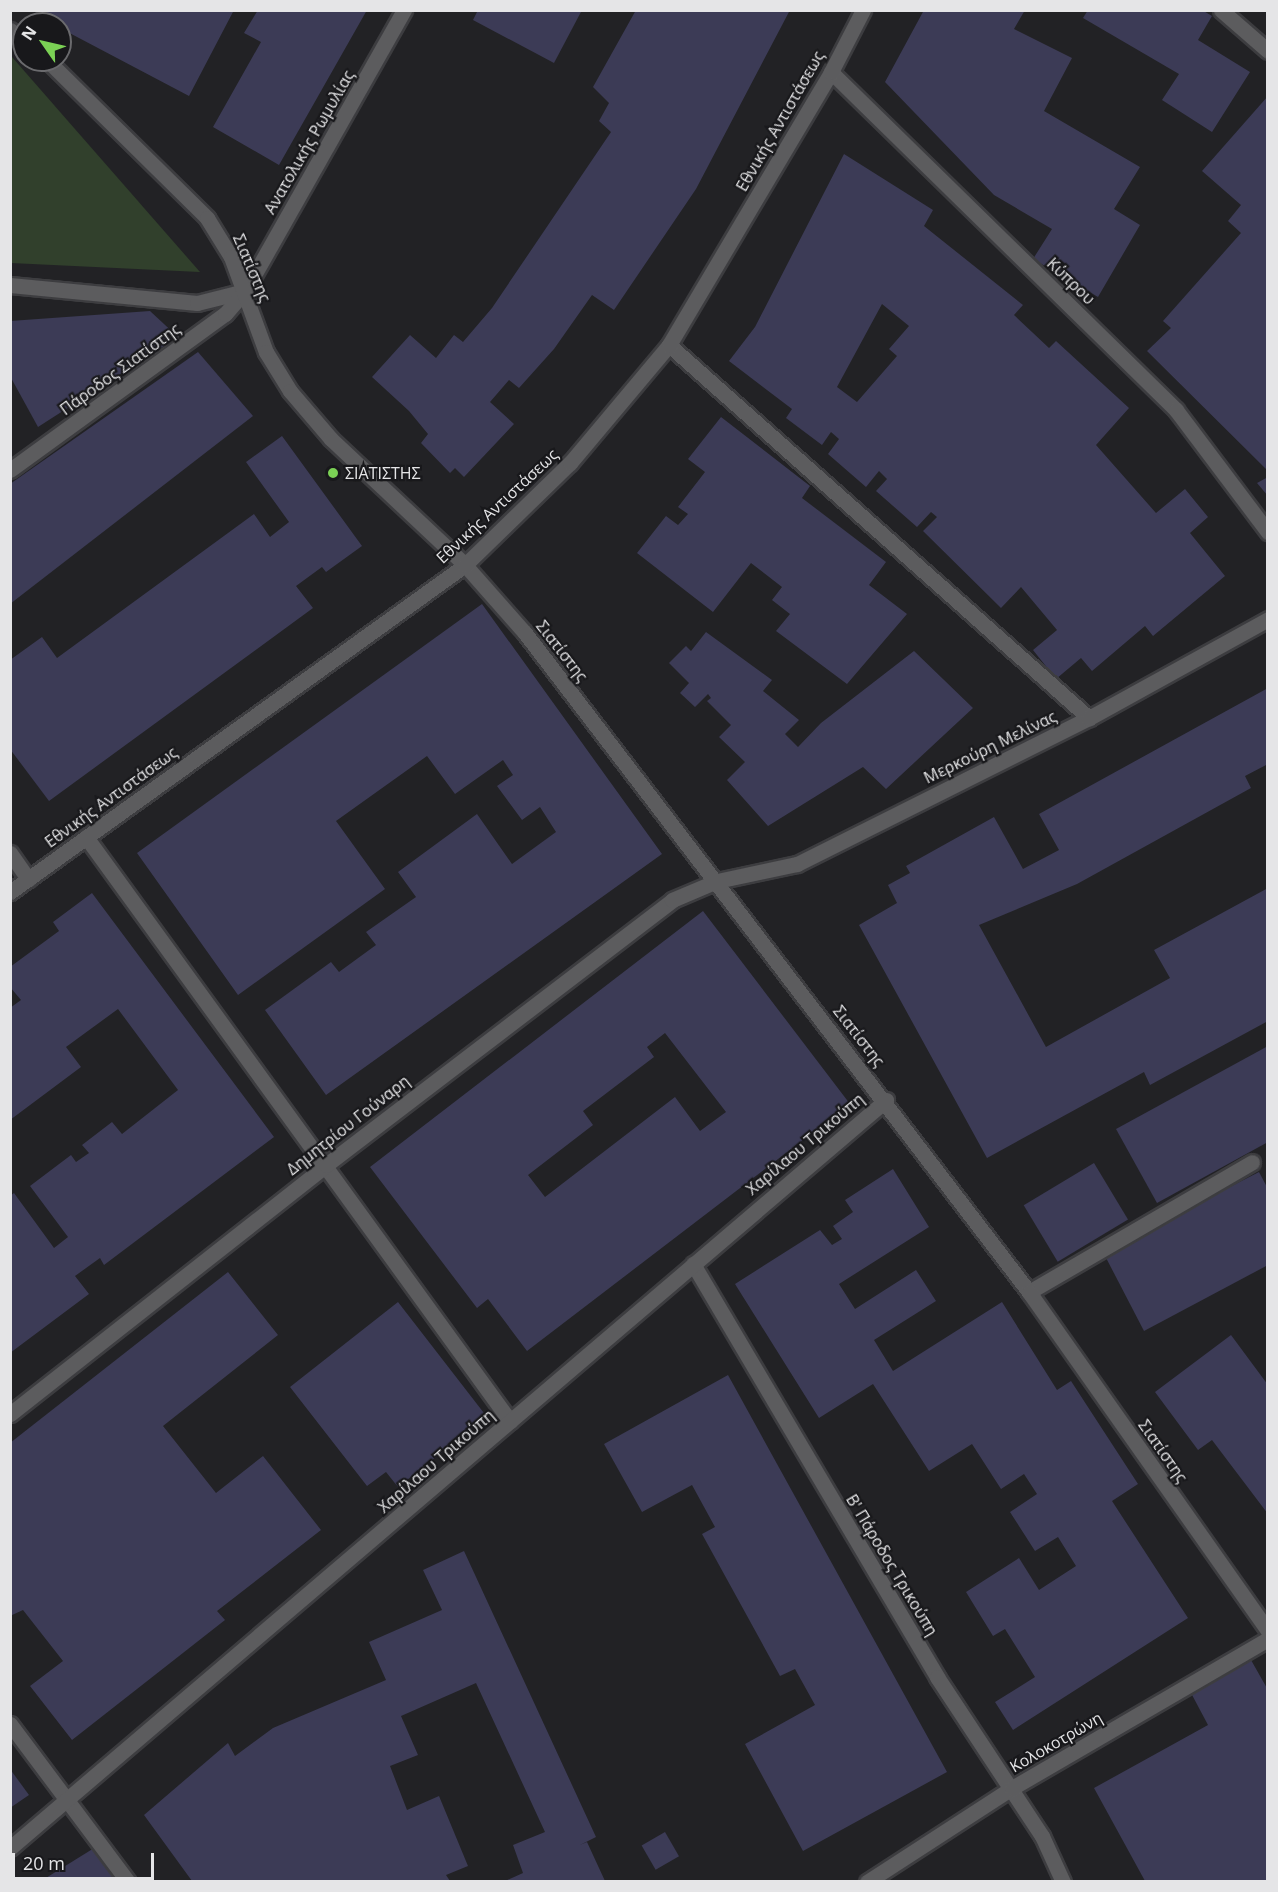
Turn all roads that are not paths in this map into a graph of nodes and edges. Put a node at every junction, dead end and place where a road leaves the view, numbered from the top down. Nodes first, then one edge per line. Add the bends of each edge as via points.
1 (404, 10) edge
2 (863, 10) edge
3 (1221, 10) edge
4 (1268, 51) edge
5 (59, 72) edge
6 (831, 72) junction
7 (10, 285) edge
8 (245, 291) junction
9 (669, 345) junction
10 (10, 470) edge
11 (1268, 532) edge
12 (465, 565) junction
13 (1268, 619) edge
14 (1089, 718) junction
15 (86, 837) junction
16 (10, 853) edge
17 (28, 879) junction
18 (717, 881) junction
19 (10, 892) edge
20 (886, 1100) junction
21 (1252, 1161) dead end
22 (326, 1165) junction
23 (693, 1264) junction
24 (1029, 1292) junction
25 (10, 1414) edge
26 (510, 1421) junction
27 (1268, 1631) edge
28 (1268, 1639) edge
29 (10, 1724) edge
30 (1012, 1788) junction
31 (69, 1802) junction
32 (10, 1848) edge
33 (128, 1881) edge
34 (867, 1881) edge
35 (1063, 1881) edge

1 - 8 street, Ανατολικής Ρωμυλίας
2 - 6 street, Εθνικής Αντιστάσεως
3 - 4 street
5 - 8 street, Σιατίστης via 192,200 221,238
6 - 9 street, Εθνικής Αντιστάσεως
6 - 11 street, Κύπρου via 1176,410
7 - 8 street via 197,303
8 - 10 street, Πάροδος Σιατίστης via 207,328
8 - 12 street, Σιατίστης via 266,352 303,408
9 - 12 street, Εθνικής Αντιστάσεως via 570,463
9 - 14 street
12 - 15 street, Εθνικής Αντιστάσεως
12 - 18 street, Σιατίστης via 525,633
13 - 14 street, Μερκούρη Μελίνας
14 - 18 street, Μερκούρη Μελίνας via 797,864
15 - 17 street, Εθνικής Αντιστάσεως
15 - 22 street
16 - 17 street
17 - 19 street, Εθνικής Αντιστάσεως
18 - 20 street, Σιατίστης
18 - 22 street, Δημητρίου Γούναρη via 687,892 651,914
20 - 23 street, Χαρίλαου Τρικούπη
20 - 24 street, Σιατίστης
21 - 24 street
22 - 25 street, Δημητρίου Γούναρη
22 - 26 street
23 - 26 street, Χαρίλαου Τρικούπη
23 - 30 street, Β' Πάροδος Τρικούπη via 937,1677
24 - 27 street, Σιατίστης
26 - 31 street, Χαρίλαου Τρικούπη
28 - 30 street, Κολοκοτρώνη
29 - 31 street
30 - 34 street, Κολοκοτρώνη
30 - 35 street, Β' Πάροδος Τρικούπη via 1042,1836
31 - 32 street, Χαρίλαου Τρικούπη
31 - 33 street

